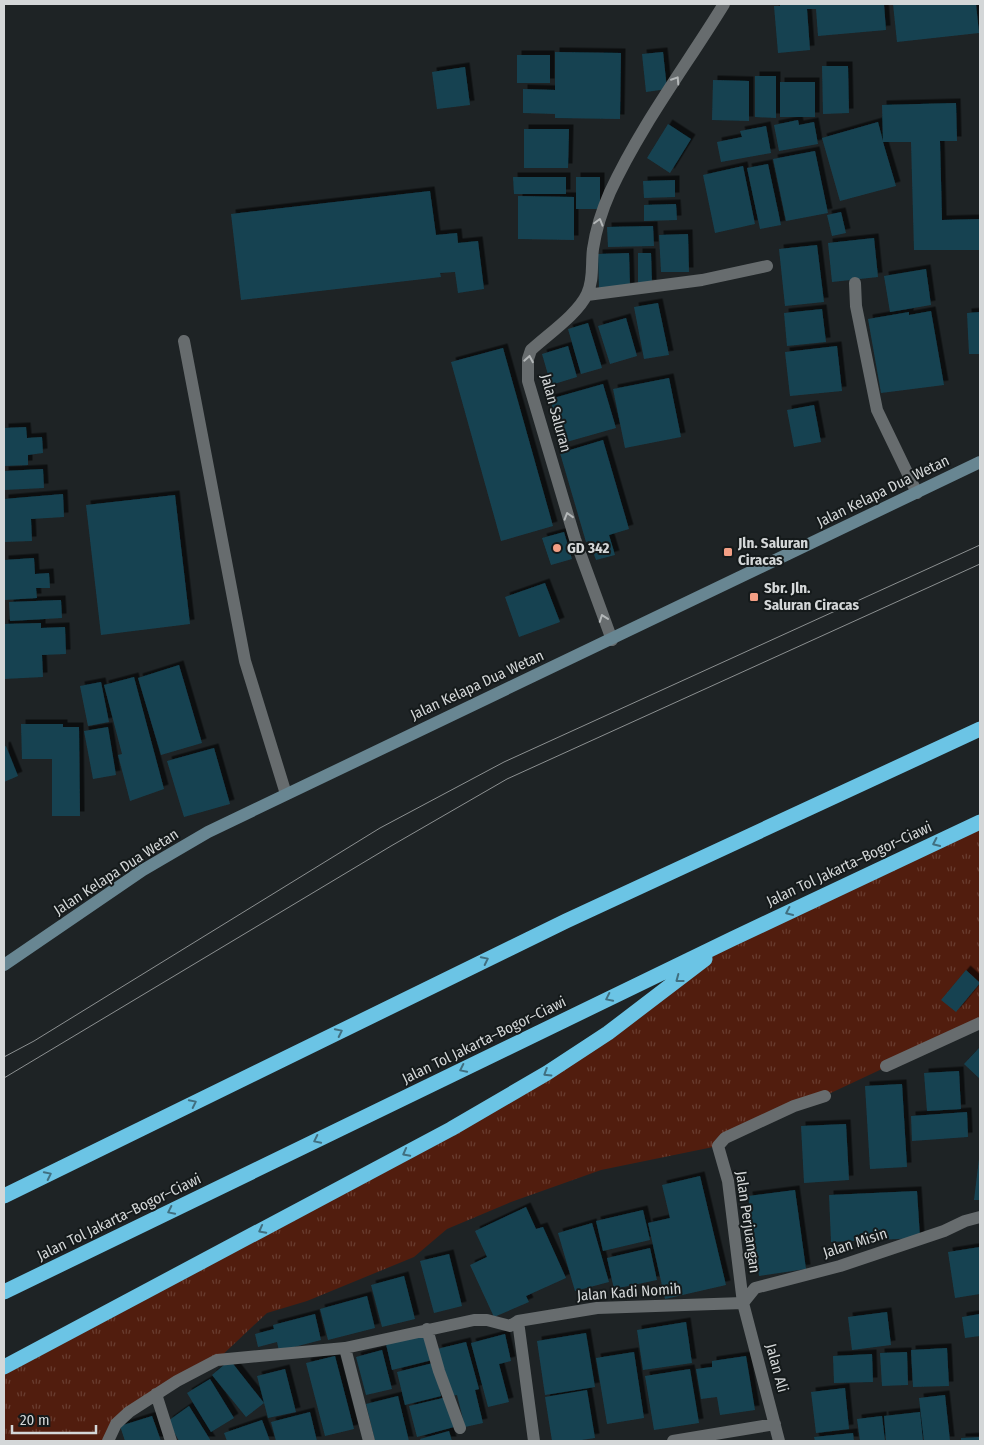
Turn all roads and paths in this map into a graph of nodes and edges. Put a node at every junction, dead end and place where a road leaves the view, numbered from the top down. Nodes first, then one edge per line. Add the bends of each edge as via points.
1 (724, 4) edge
2 (767, 266) dead end
3 (855, 283) dead end
4 (587, 295) junction
5 (184, 341) dead end
6 (980, 462) edge
7 (917, 493) junction
8 (612, 640) junction
9 (980, 729) edge
10 (286, 794) junction
11 (980, 822) edge
12 (732, 939) junction
13 (4, 965) edge
14 (980, 1023) edge
15 (886, 1066) dead end
16 (825, 1096) dead end
17 (4, 1196) edge
18 (980, 1217) edge
19 (4, 1292) edge
20 (743, 1303) junction
21 (518, 1321) junction
22 (427, 1329) junction
23 (345, 1348) junction
24 (4, 1367) edge
25 (156, 1394) junction
26 (775, 1424) junction
27 (460, 1428) dead end
28 (108, 1441) edge
29 (171, 1441) edge
30 (369, 1441) edge
31 (534, 1441) edge
32 (673, 1441) edge
33 (779, 1441) edge

4 -> 1 street via 598,221 610,191 640,135
2 - 4 street via 702,280
3 - 7 street via 856,306 877,410
8 -> 4 street, Jalan Saluran via 575,539 528,381 531,350 576,310
5 - 10 street via 245,661
6 - 7 street, Jalan Kelapa Dua Wetan
7 - 8 street, Jalan Kelapa Dua Wetan
8 - 10 street, Jalan Kelapa Dua Wetan
17 -> 9 highway via 566,921
10 - 13 street, Jalan Kelapa Dua Wetan via 208,832 143,870
11 -> 12 highway, Jalan Tol Jakarta–Bogor–Ciawi
12 -> 19 highway, Jalan Tol Jakarta–Bogor–Ciawi
12 -> 24 highway via 608,1033 547,1073 451,1129
14 - 15 street
16 - 20 street, Jalan Perjuangan via 794,1106 725,1138 718,1146 728,1181
18 - 20 street, Jalan Misin via 840,1266 755,1288
20 - 21 street, Jalan Kadi Nomih via 597,1308
20 - 26 street, Jalan Ali
21 - 22 street, Jalan Kadi Nomih via 510,1326 474,1320
21 - 31 street
22 - 23 street, Jalan Kadi Nomih
22 - 27 street
23 - 25 street, Jalan Kadi Nomih via 217,1360
23 - 30 street
25 - 28 street, Jalan Kadi Nomih via 116,1424
25 - 29 street
26 - 32 street
26 - 33 street, Jalan Ali

